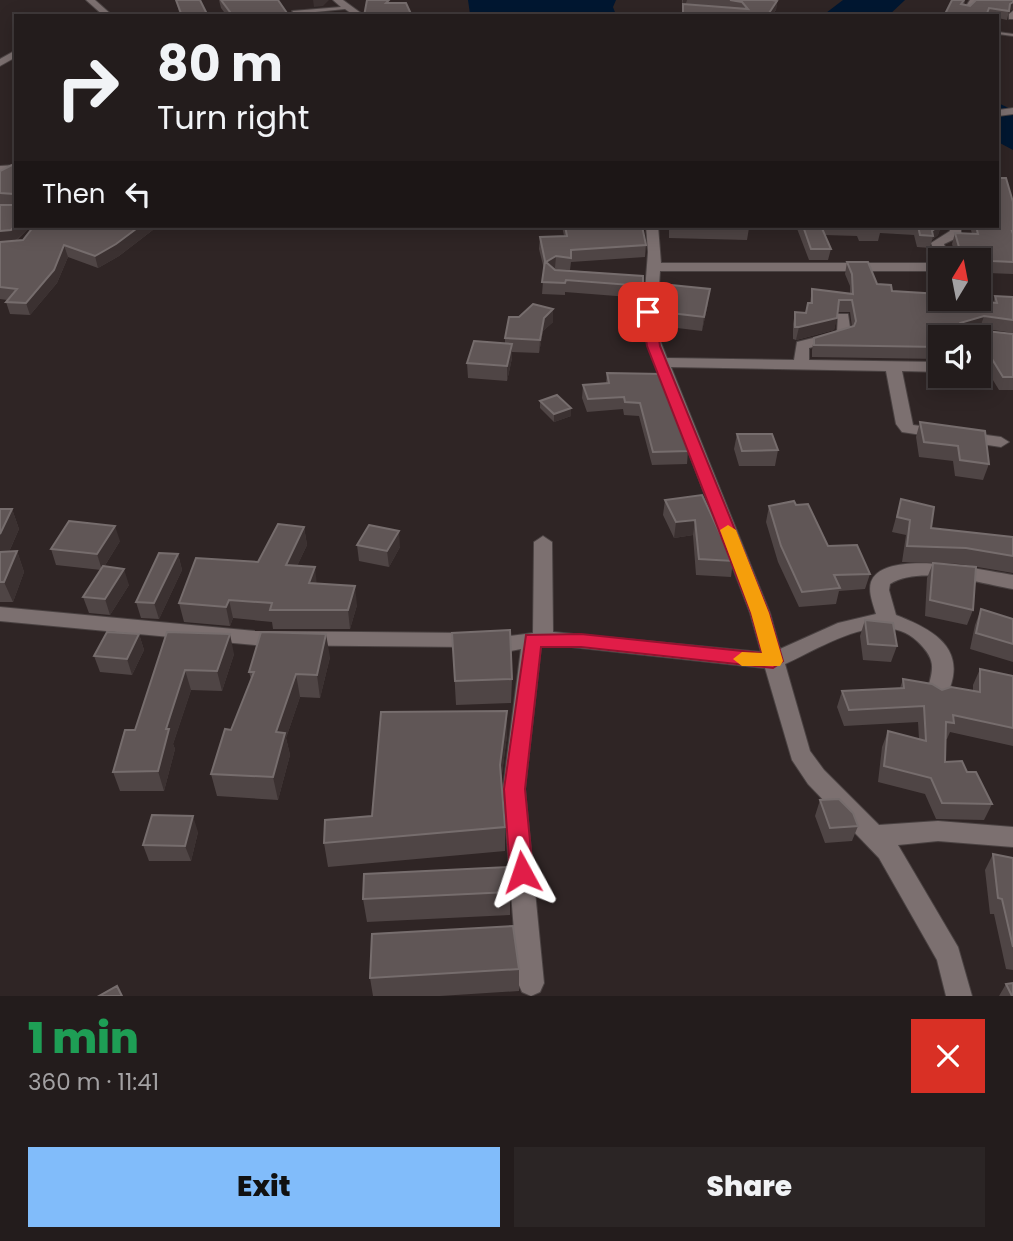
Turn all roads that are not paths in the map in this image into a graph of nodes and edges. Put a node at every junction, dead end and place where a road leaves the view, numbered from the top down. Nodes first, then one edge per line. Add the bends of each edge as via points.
1 (90, 0) edge
2 (337, 0) edge
3 (974, 0) edge
4 (346, 8) junction
5 (965, 10) edge
6 (296, 11) edge
7 (107, 14) edge
8 (330, 14) edge
9 (357, 14) edge
10 (652, 228) edge
11 (956, 228) edge
12 (939, 248) edge
13 (928, 267) edge
14 (648, 277) junction
15 (843, 317) dead end
16 (662, 362) junction
17 (800, 363) junction
18 (893, 365) junction
19 (928, 366) edge
20 (1001, 442) dead end
21 (543, 542) dead end
22 (1013, 582) edge
23 (0, 614) edge
24 (887, 619) junction
25 (538, 639) junction
26 (773, 661) junction
27 (937, 695) edge
28 (876, 835) junction
29 (1013, 836) edge
30 (531, 983) dead end
31 (959, 996) edge

1 - 7 street
2 - 4 street
3 - 5 street
4 - 6 street
4 - 8 street
4 - 9 street
10 - 14 street
11 - 12 street via 957,233 937,243
13 - 14 street
14 - 16 street via 649,330
15 - 17 street via 844,334 802,345
16 - 17 street
16 - 26 street via 760,613
17 - 18 street
18 - 19 street
18 - 20 street via 908,429
21 - 25 street
22 - 24 street via 934,570 895,573 883,578 880,585
23 - 25 street via 254,638 468,640 495,646
24 - 26 street via 845,628
24 - 27 street via 920,632 937,649 944,666
25 - 26 street
25 - 30 street via 514,789
26 - 28 street via 800,754 816,777
28 - 29 street via 938,831
28 - 31 street via 944,946

